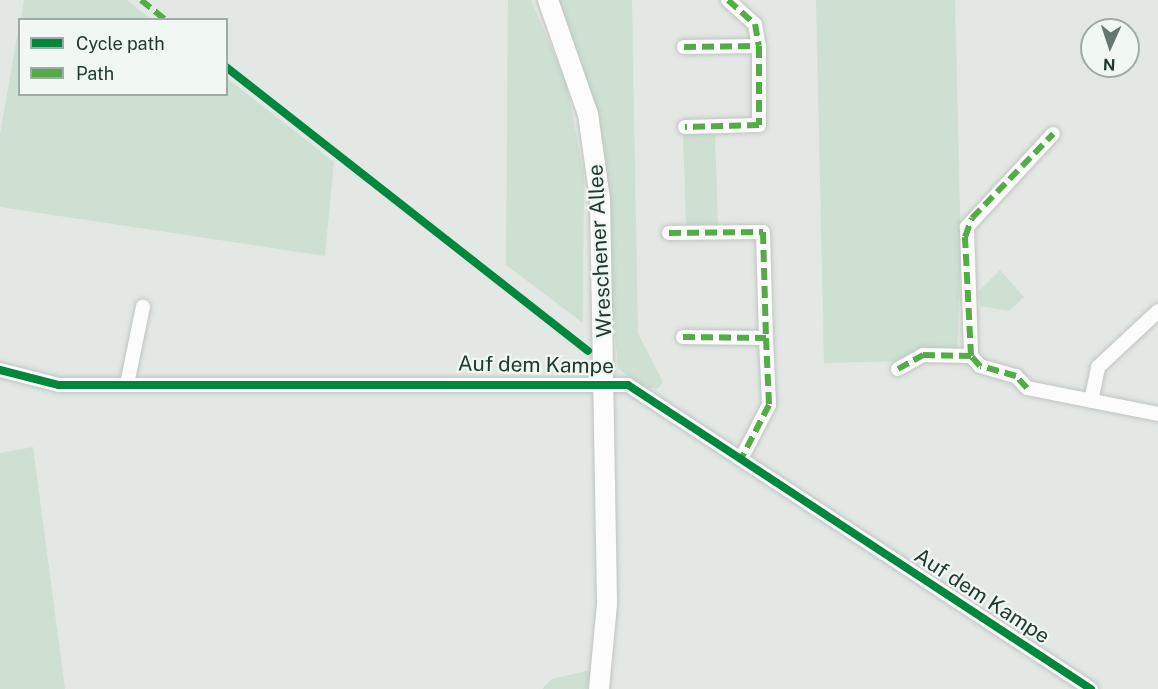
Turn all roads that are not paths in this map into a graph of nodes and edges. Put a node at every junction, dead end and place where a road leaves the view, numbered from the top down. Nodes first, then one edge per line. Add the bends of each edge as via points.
1 (548, 0) edge
2 (728, 0) edge
3 (759, 45) junction
4 (684, 47) dead end
5 (684, 127) dead end
6 (1053, 134) dead end
7 (669, 233) dead end
8 (143, 307) dead end
9 (1158, 311) edge
10 (682, 337) dead end
11 (766, 338) junction
12 (971, 356) junction
13 (898, 369) dead end
14 (0, 370) edge
15 (606, 383) junction
16 (128, 384) junction
17 (1091, 401) junction
18 (1158, 414) edge
19 (742, 457) junction
20 (598, 689) edge
21 (1091, 689) edge

1 - 15 street, Wreschener Allee via 588,114 596,159
2 - 3 street via 754,24
3 - 4 street
3 - 5 street via 759,125
6 - 12 street via 968,227
7 - 11 street via 763,231
8 - 16 street
9 - 17 street via 1098,367
10 - 11 street
11 - 19 street via 769,405
12 - 13 street via 923,355
12 - 17 street via 981,366 1016,376 1027,388
14 - 16 street, Auf dem Kampe via 44,384
15 - 16 street, Auf dem Kampe
15 - 19 street, Auf dem Kampe via 628,385
15 - 20 street, Wreschener Allee via 607,604
17 - 18 street
19 - 21 street, Auf dem Kampe

